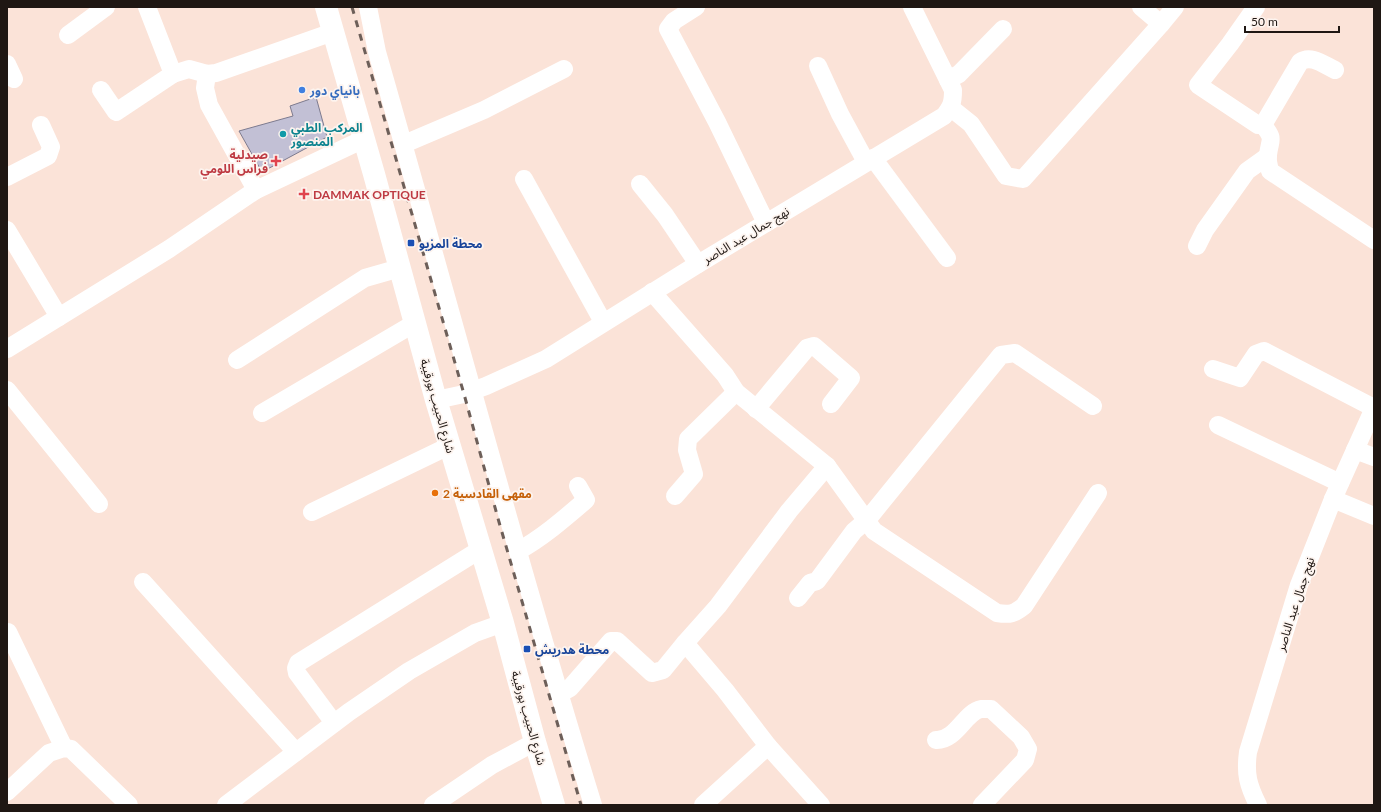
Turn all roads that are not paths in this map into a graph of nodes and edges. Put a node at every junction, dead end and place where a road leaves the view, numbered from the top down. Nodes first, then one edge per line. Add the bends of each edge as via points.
1 (106, 7) edge
2 (147, 7) edge
3 (326, 7) edge
4 (368, 7) edge
5 (696, 7) edge
6 (912, 7) edge
7 (1141, 7) edge
8 (1175, 7) edge
9 (1256, 7) edge
10 (1161, 24) junction
11 (1003, 29) dead end
12 (333, 32) junction
13 (68, 35) dead end
14 (818, 66) dead end
15 (564, 69) dead end
16 (1335, 70) dead end
17 (173, 74) junction
18 (207, 74) junction
19 (948, 80) junction
20 (101, 90) dead end
21 (951, 108) junction
22 (41, 125) dead end
23 (1263, 125) junction
24 (364, 139) junction
25 (404, 144) junction
26 (1268, 156) junction
27 (869, 160) junction
28 (7, 177) edge
29 (524, 179) dead end
30 (640, 184) dead end
31 (256, 190) junction
32 (766, 223) junction
33 (7, 230) edge
34 (1374, 240) edge
35 (1197, 246) dead end
36 (947, 258) dead end
37 (698, 264) junction
38 (400, 268) junction
39 (652, 292) junction
40 (59, 316) junction
41 (603, 322) junction
42 (415, 323) junction
43 (7, 349) edge
44 (237, 360) dead end
45 (1213, 369) dead end
46 (7, 390) edge
47 (472, 391) junction
48 (736, 392) junction
49 (436, 400) junction
50 (831, 404) dead end
51 (1092, 406) dead end
52 (1374, 408) edge
53 (756, 409) junction
54 (262, 413) dead end
55 (1218, 424) dead end
56 (449, 446) junction
57 (1355, 450) junction
58 (1374, 458) edge
59 (827, 466) junction
60 (578, 486) dead end
61 (1336, 491) junction
62 (1098, 494) dead end
63 (675, 496) dead end
64 (99, 504) dead end
65 (312, 512) dead end
66 (1374, 516) edge
67 (867, 520) junction
68 (481, 549) junction
69 (518, 551) junction
70 (143, 582) dead end
71 (798, 598) dead end
72 (503, 623) junction
73 (8, 632) edge
74 (685, 643) junction
75 (559, 694) junction
76 (334, 723) junction
77 (936, 740) dead end
78 (535, 742) junction
79 (768, 746) junction
80 (64, 748) junction
81 (296, 752) junction
82 (7, 792) edge
83 (129, 805) edge
84 (226, 805) edge
85 (433, 805) edge
86 (554, 805) edge
87 (593, 805) edge
88 (703, 805) edge
89 (821, 805) edge
90 (982, 805) edge
91 (1258, 805) edge

1 - 13 street
2 - 17 street
3 - 12 main road, شارع الحبيب بورقيبة
4 - 25 street via 377,52
5 - 32 street via 674,21 668,29
6 - 19 street
7 - 10 street
8 - 10 street
9 - 23 street via 1198,85 1258,125
10 - 21 street via 1023,179 1006,176 971,124
11 - 19 street via 959,74
12 - 18 street
12 - 24 main road, شارع الحبيب بورقيبة
14 - 27 street via 840,114
15 - 25 street via 484,110
16 - 23 street via 1311,58 1300,62
17 - 18 street via 188,69
17 - 20 street via 116,112
18 - 31 street via 205,88 209,105
19 - 21 street via 953,90
21 - 27 street, نهج جمال عبد الناصر via 944,116
22 - 28 street via 51,147 48,156
23 - 26 street via 1272,141
24 - 31 street
24 - 38 main road, شارع الحبيب بورقيبة
25 - 47 street
26 - 34 street via 1270,171
26 - 35 street via 1247,171 1205,230
27 - 32 street, نهج جمال عبد الناصر
27 - 36 street
29 - 41 street
30 - 37 street via 665,215
31 - 40 street via 169,249
32 - 37 street, نهج جمال عبد الناصر
33 - 40 street
37 - 39 street, نهج جمال عبد الناصر
38 - 42 main road, شارع الحبيب بورقيبة
38 - 44 street via 365,278
39 - 41 street, نهج جمال عبد الناصر
39 - 48 street via 725,375
40 - 43 street
41 - 47 street, نهج جمال عبد الناصر via 546,359
42 - 49 main road, شارع الحبيب بورقيبة
42 - 54 street
45 - 52 street via 1240,378 1256,354 1264,352
46 - 64 street
47 - 49 street, نهج جمال عبد الناصر
47 - 69 street
48 - 53 street
48 - 63 street via 688,439 687,450 694,474
49 - 56 main road, شارع الحبيب بورقيبة
50 - 53 street via 851,378 814,346 807,348
51 - 67 street via 1015,353 1001,355
52 - 57 street, نهج جمال عبد الناصر
53 - 59 street
55 - 61 street
56 - 65 street
56 - 68 main road, شارع الحبيب بورقيبة
57 - 58 street
57 - 61 street, نهج جمال عبد الناصر
59 - 67 street
59 - 74 street via 718,606
60 - 69 street via 586,500
61 - 66 street
61 - 91 street, نهج جمال عبد الناصر via 1299,585 1248,752 1247,780
62 - 67 street via 1024,606 1017,612 1007,615 997,612 874,531
67 - 71 street via 854,531 817,581 810,583
68 - 72 main road, شارع الحبيب بورقيبة
68 - 76 street via 298,663 297,673
69 - 75 street
70 - 81 street
72 - 76 street via 475,633 409,671
72 - 78 main road, شارع الحبيب بورقيبة
73 - 80 street
74 - 75 street via 663,670 652,673 617,641 611,641 570,688
74 - 79 street
75 - 87 street
76 - 81 street
77 - 90 street via 952,734 980,709 991,709 1022,737 1028,749 1025,760
78 - 85 street via 492,765
78 - 86 main road, شارع الحبيب بورقيبة
79 - 88 street
79 - 89 street
80 - 82 street via 49,753
80 - 83 street via 75,752
81 - 84 street

